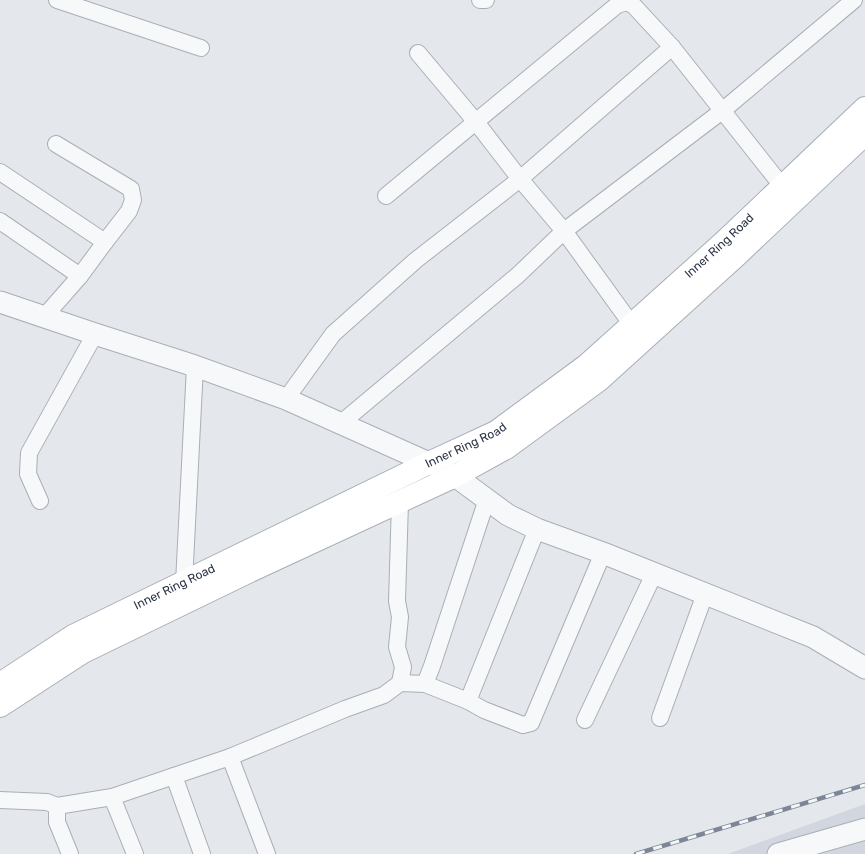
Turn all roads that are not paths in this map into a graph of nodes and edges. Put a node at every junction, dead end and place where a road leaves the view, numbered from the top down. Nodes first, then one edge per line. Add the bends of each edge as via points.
1 (57, 0) edge
2 (480, 0) edge
3 (486, 0) edge
4 (854, 0) edge
5 (672, 47) junction
6 (201, 48) dead end
7 (418, 53) dead end
8 (865, 108) edge
9 (722, 111) junction
10 (476, 122) junction
11 (865, 134) edge
12 (56, 144) dead end
13 (0, 172) edge
14 (520, 179) junction
15 (782, 186) junction
16 (386, 196) dead end
17 (0, 221) edge
18 (564, 231) junction
19 (105, 242) junction
20 (80, 276) junction
21 (0, 302) edge
22 (44, 316) junction
23 (632, 325) junction
24 (95, 334) junction
25 (195, 366) junction
26 (286, 399) junction
27 (340, 424) junction
28 (429, 463) junction
29 (455, 476) junction
30 (487, 499) junction
31 (40, 501) dead end
32 (400, 502) junction
33 (536, 528) junction
34 (603, 553) junction
35 (654, 574) junction
36 (184, 583) junction
37 (705, 594) junction
38 (865, 668) edge
39 (400, 682) junction
40 (0, 684) edge
41 (425, 684) junction
42 (468, 701) junction
43 (0, 706) edge
44 (660, 718) dead end
45 (585, 720) dead end
46 (230, 757) junction
47 (174, 776) junction
48 (112, 797) junction
49 (0, 800) edge
50 (58, 806) junction
51 (865, 829) edge
52 (70, 854) edge
53 (136, 854) edge
54 (202, 854) edge
55 (267, 854) edge
56 (778, 854) edge

1 - 6 street
2 - 3 street
4 - 9 street
5 - 9 street
5 - 10 street via 634,6 627,2 617,5
5 - 14 street
7 - 10 street
8 - 15 main road, Inner Ring Road
9 - 15 street
9 - 18 street
10 - 14 street
10 - 16 street
11 - 29 main road, Inner Ring Road via 599,380 506,448
12 - 19 street via 130,189 133,200 129,211
13 - 19 street
14 - 18 street
14 - 26 street via 416,260 333,334
15 - 23 main road, Inner Ring Road
17 - 20 street
18 - 23 street
18 - 27 street via 518,275
19 - 20 street
20 - 22 street
21 - 22 street
22 - 24 street
23 - 28 main road, Inner Ring Road via 587,365 496,432
24 - 25 street
24 - 31 street via 29,453 28,474
25 - 26 street
25 - 36 street
26 - 27 street
27 - 28 street
28 - 29 street
28 - 36 main road, Inner Ring Road
29 - 30 street
29 - 32 main road, Inner Ring Road
30 - 33 street via 508,515
30 - 41 street
32 - 39 street via 397,601 400,617 398,647 403,667
32 - 43 main road, Inner Ring Road via 83,652
33 - 34 street
33 - 42 street
34 - 35 street
34 - 42 street via 531,723 523,725
35 - 37 street
35 - 45 street
36 - 40 main road, Inner Ring Road via 73,636
37 - 38 street via 812,637
37 - 44 street
39 - 41 street
39 - 46 street via 384,695
41 - 42 street
46 - 47 street
46 - 55 street
47 - 48 street
47 - 54 street
48 - 50 street
48 - 53 street
49 - 50 street via 47,802
50 - 52 street via 57,822
51 - 56 street

